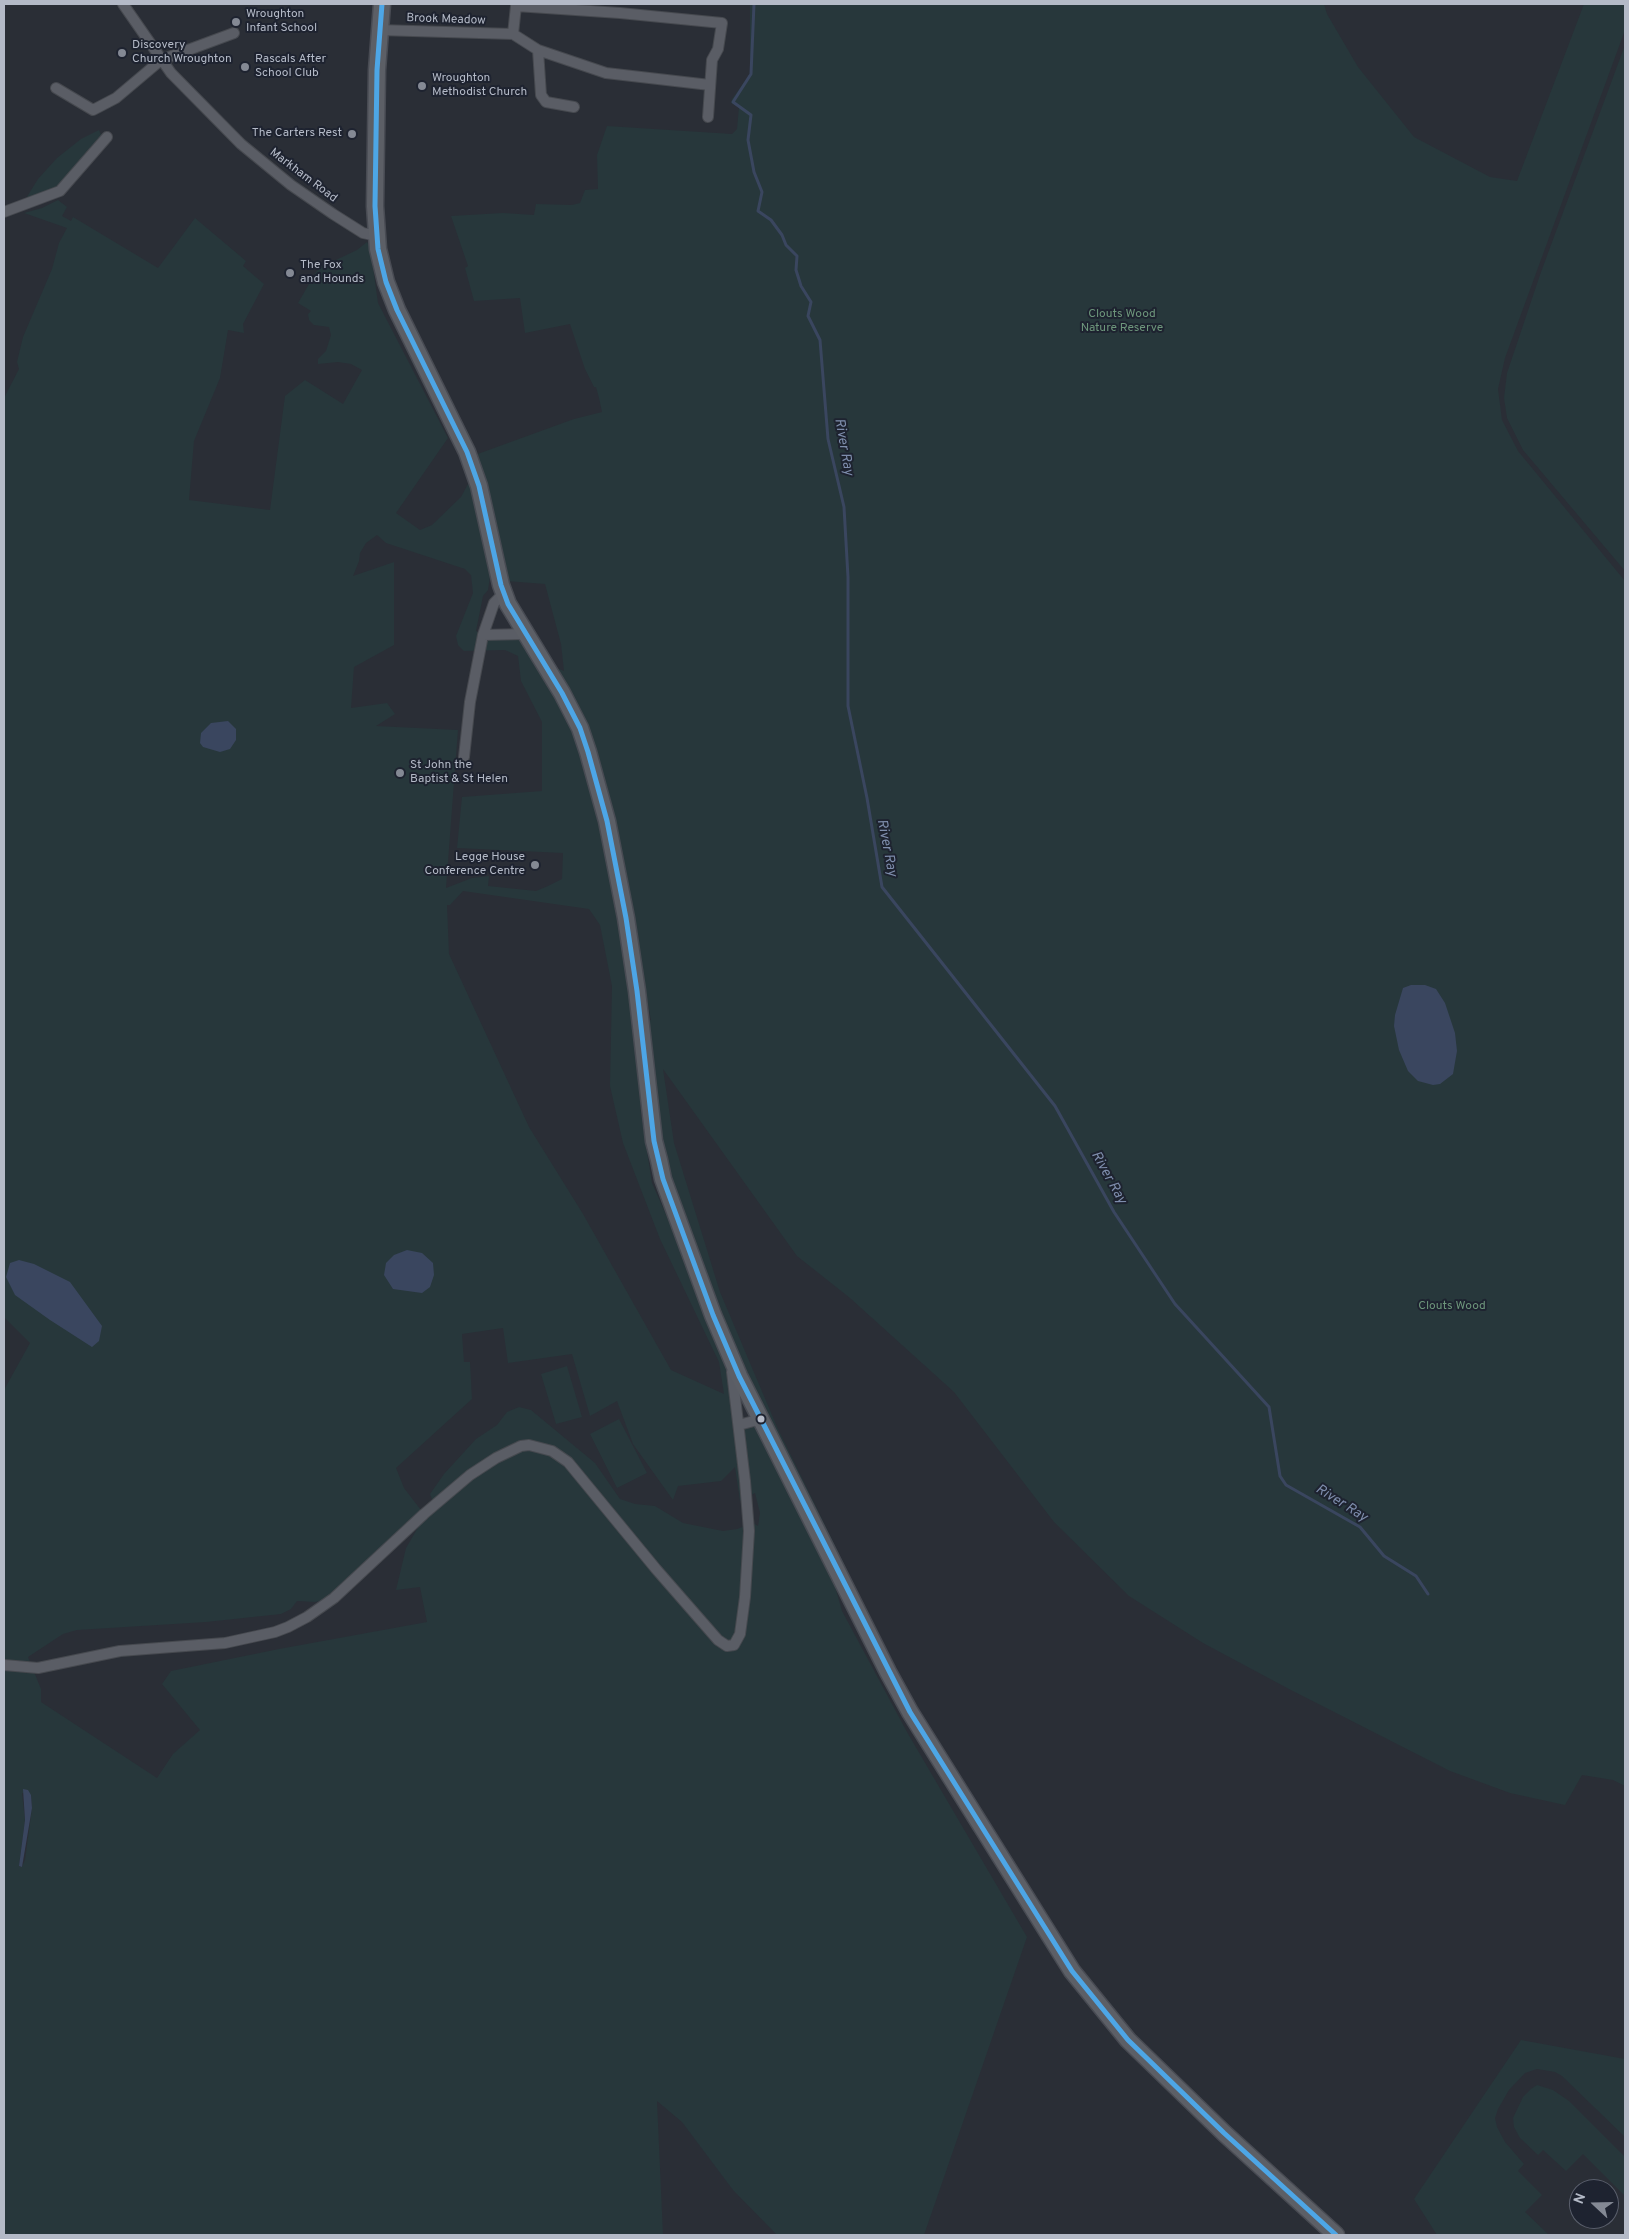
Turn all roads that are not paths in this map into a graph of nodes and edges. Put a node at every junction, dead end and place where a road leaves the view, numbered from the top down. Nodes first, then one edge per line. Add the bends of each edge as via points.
1 (123, 4) edge
2 (382, 4) edge
3 (379, 30) junction
4 (234, 33) dead end
5 (513, 34) junction
6 (538, 50) junction
7 (160, 60) junction
8 (710, 85) junction
9 (56, 88) dead end
10 (574, 107) dead end
11 (708, 117) dead end
12 (107, 137) dead end
13 (4, 212) edge
14 (377, 239) junction
15 (504, 594) junction
16 (525, 634) junction
17 (483, 635) junction
18 (464, 757) dead end
19 (731, 1357) junction
20 (761, 1419) junction
21 (739, 1425) junction
22 (4, 1665) edge
23 (1336, 2235) edge

1 - 7 street, Markham Road
2 - 3 main road
3 - 5 street, Brook Meadow
3 - 14 main road via 375,156
4 - 7 street
5 - 6 street
5 - 8 street via 516,6 722,23 718,50 712,60
6 - 8 street via 606,73
6 - 10 street via 541,95 546,102
7 - 9 street via 116,98 94,110
7 - 14 street, Markham Road via 241,144 291,185
8 - 11 street
12 - 13 street via 60,191
14 - 15 main road via 392,297 468,452
15 - 16 main road
15 - 17 street via 494,603
16 - 17 street
16 - 19 main road via 580,728 598,787 638,992 658,1160
17 - 18 street via 470,702
19 - 20 main road
19 - 21 street
20 - 21 street
20 - 23 main road via 851,1603 906,1704 1072,1971 1140,2052
21 - 22 street via 749,1531 746,1597 740,1634 734,1645 727,1646 718,1640 568,1462 552,1452 529,1445 496,1458 470,1476 334,1598 288,1627 225,1643 120,1651 38,1668

